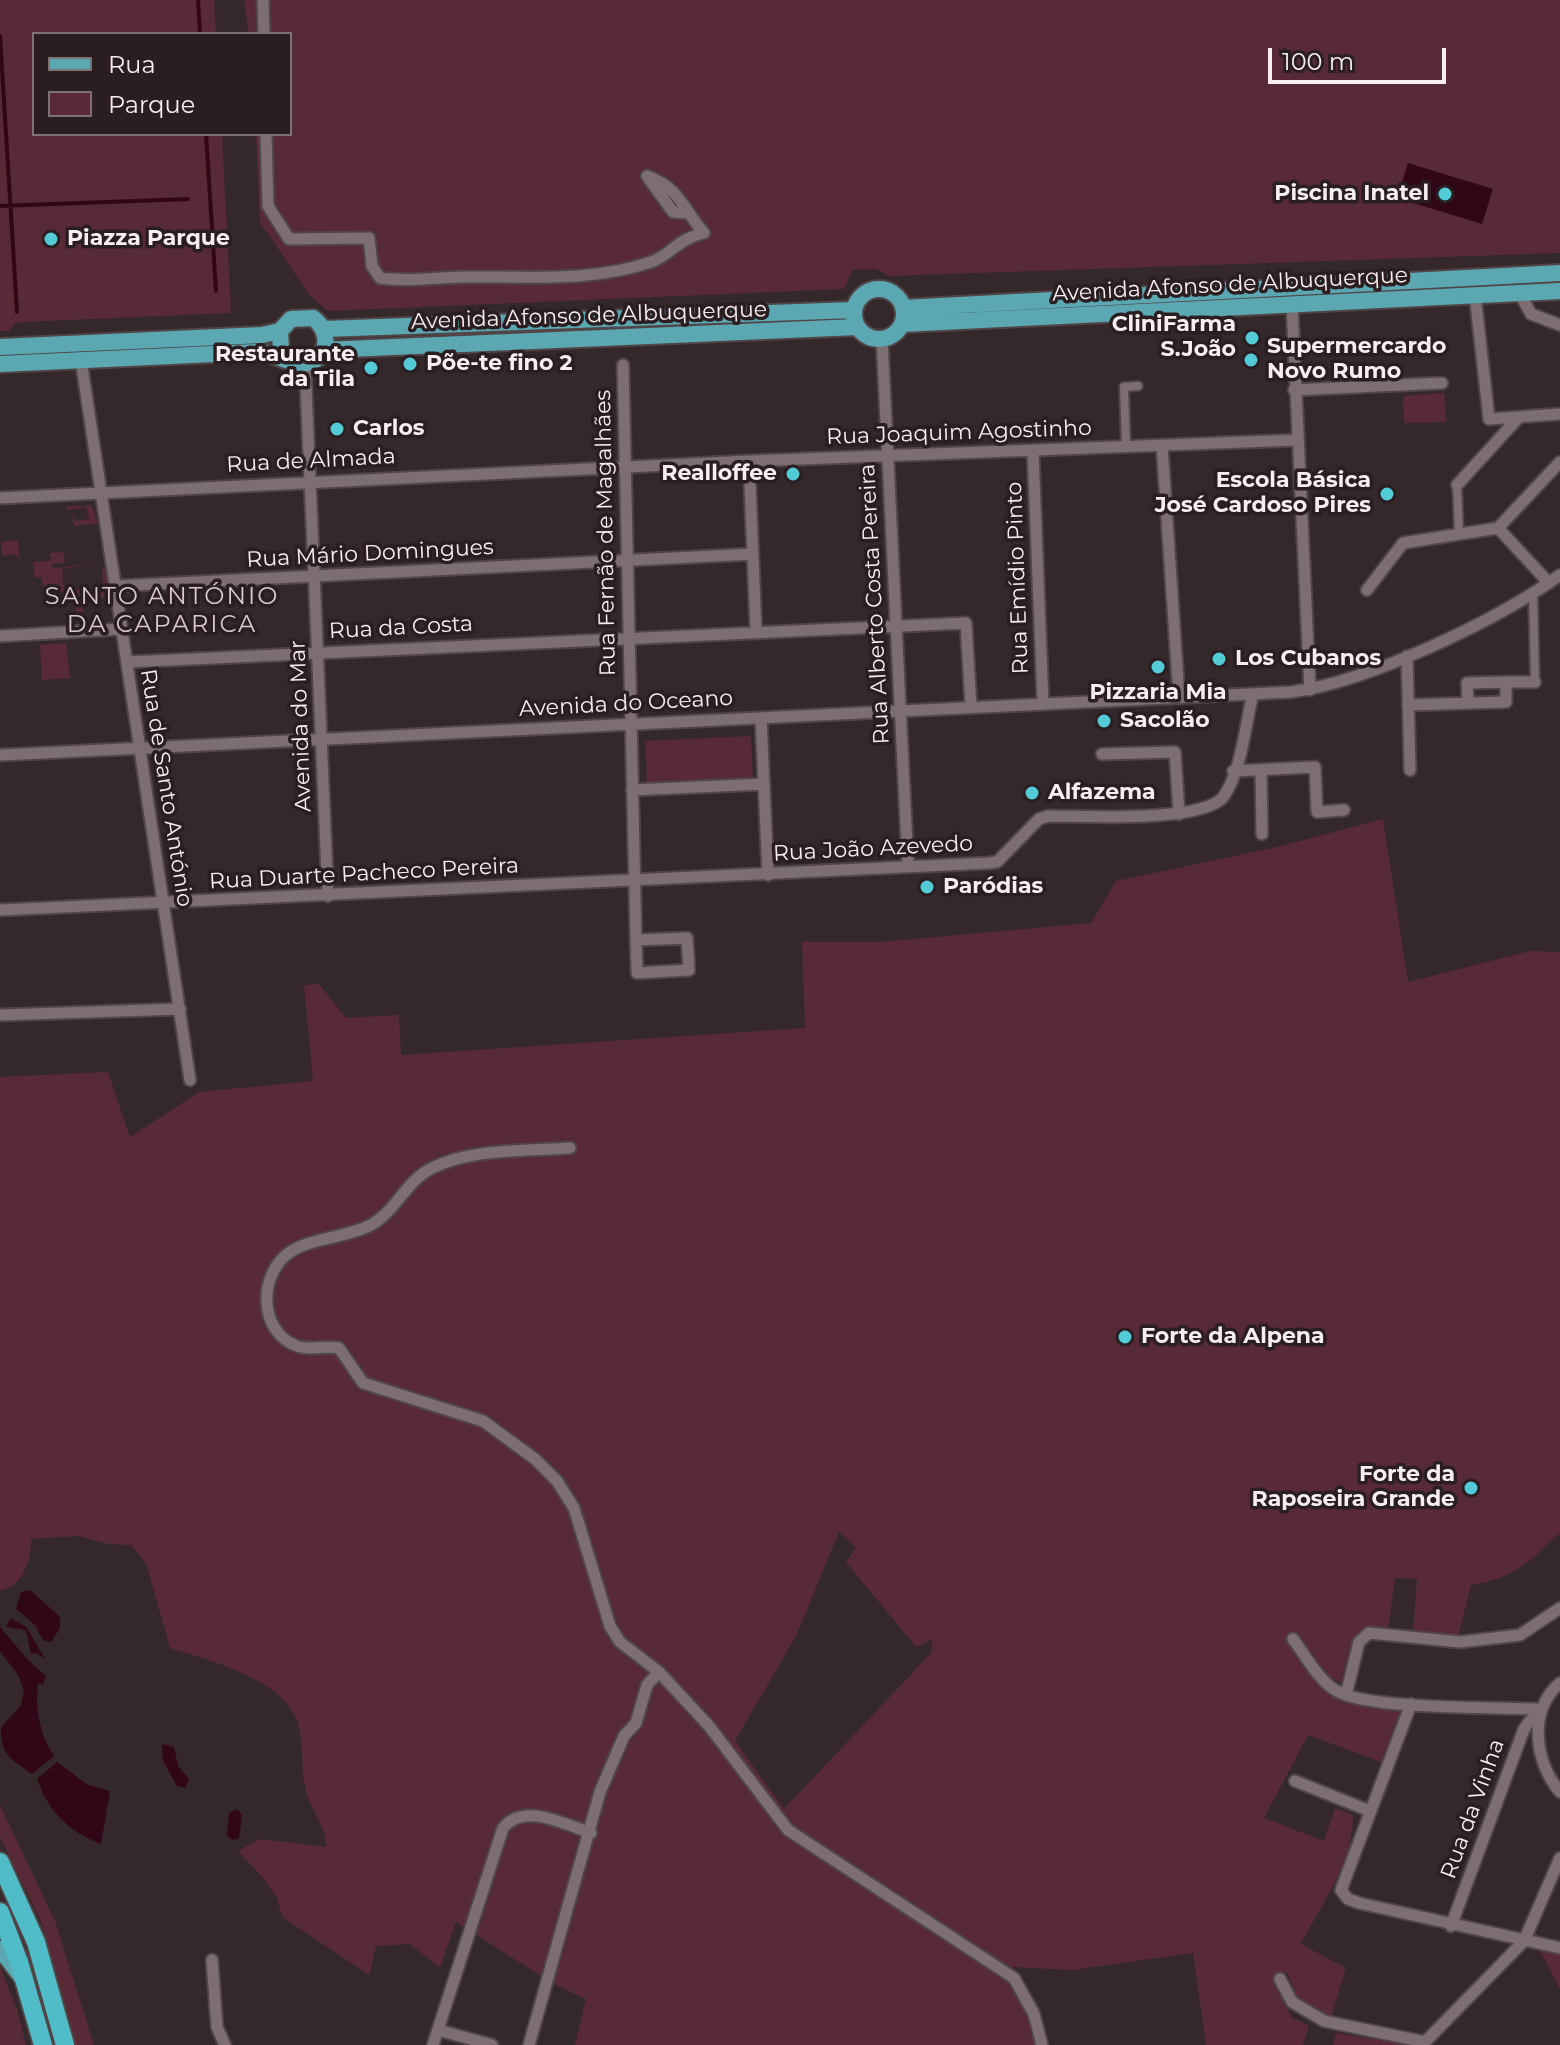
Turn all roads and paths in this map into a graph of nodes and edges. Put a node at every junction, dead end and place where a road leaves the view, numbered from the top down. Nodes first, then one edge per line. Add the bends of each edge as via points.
1 (263, 0) edge
2 (264, 32) edge
3 (266, 136) edge
4 (647, 176) dead end
5 (1560, 273) edge
6 (1560, 291) edge
7 (1520, 294) junction
8 (1475, 295) junction
9 (1292, 305) junction
10 (902, 316) junction
11 (855, 318) junction
12 (1560, 325) edge
13 (324, 329) junction
14 (280, 331) junction
15 (882, 339) junction
16 (0, 347) edge
17 (324, 350) junction
18 (81, 360) junction
19 (298, 362) junction
20 (0, 364) edge
21 (623, 365) dead end
22 (1442, 383) dead end
23 (1138, 386) dead end
24 (1294, 390) junction
25 (1560, 414) edge
26 (1519, 417) junction
27 (1296, 440) junction
28 (1162, 445) junction
29 (1126, 446) junction
30 (1033, 452) junction
31 (888, 457) junction
32 (749, 461) junction
33 (1560, 462) edge
34 (624, 467) junction
35 (310, 481) junction
36 (1457, 485) joint
37 (101, 492) junction
38 (0, 498) edge
39 (1498, 528) junction
40 (1459, 534) junction
41 (753, 554) junction
42 (626, 560) junction
43 (1560, 575) edge
44 (314, 579) junction
45 (1549, 583) junction
46 (116, 586) junction
47 (1367, 590) dead end
48 (1533, 592) junction
49 (896, 626) junction
50 (122, 629) junction
51 (756, 631) junction
52 (0, 636) edge
53 (628, 636) junction
54 (318, 652) junction
55 (1407, 656) junction
56 (127, 662) junction
57 (1506, 682) junction
58 (1535, 682) joint
59 (1310, 690) junction
60 (1253, 694) junction
61 (1179, 697) junction
62 (1043, 703) junction
63 (1468, 703) junction
64 (1408, 705) junction
65 (971, 707) junction
66 (900, 711) junction
67 (761, 718) junction
68 (630, 724) junction
69 (321, 738) junction
70 (139, 747) junction
71 (1102, 754) dead end
72 (0, 755) edge
73 (1261, 770) junction
74 (1410, 770) dead end
75 (1233, 771) junction
76 (764, 784) junction
77 (632, 790) junction
78 (1344, 810) dead end
79 (1179, 814) junction
80 (1262, 834) dead end
81 (908, 866) junction
82 (768, 875) junction
83 (634, 882) junction
84 (328, 896) junction
85 (163, 903) junction
86 (0, 910) edge
87 (636, 940) junction
88 (180, 1009) junction
89 (0, 1015) edge
90 (190, 1080) dead end
91 (570, 1148) dead end
92 (1560, 1608) edge
93 (1293, 1639) dead end
94 (659, 1672) junction
95 (1560, 1683) edge
96 (1346, 1695) junction
97 (1411, 1704) junction
98 (1539, 1709) junction
99 (1295, 1781) dead end
100 (1560, 1792) edge
101 (1370, 1811) junction
102 (591, 1833) junction
103 (1560, 1858) edge
104 (2, 1867) edge
105 (0, 1912) edge
106 (1451, 1926) junction
107 (1524, 1941) junction
108 (1560, 1948) edge
109 (0, 1949) edge
110 (212, 1960) dead end
111 (1280, 1979) dead end
112 (25, 1982) junction
113 (438, 2030) junction
114 (1424, 2044) edge
115 (43, 2045) edge
116 (65, 2045) edge
117 (225, 2045) edge
118 (433, 2045) edge
119 (492, 2045) edge
120 (529, 2045) edge
121 (1042, 2045) edge

1 - 2 street
3 - 4 street via 268,206 289,239 369,238 372,266 380,278 400,281 537,280 653,262 686,237 704,233 668,184
5 - 10 main road, Avenida Afonso de Albuquerque
6 - 7 main road, Avenida Afonso de Albuquerque
7 - 8 main road, Avenida Afonso de Albuquerque
7 - 12 street via 1531,314
8 - 9 main road, Avenida Afonso de Albuquerque
8 - 26 street via 1489,419
9 - 10 main road, Avenida Afonso de Albuquerque
9 - 24 street
10 - 11 main road, Avenida Afonso de Albuquerque via 893,294 876,290 862,296
10 - 15 main road via 897,331
11 - 13 main road, Avenida Afonso de Albuquerque
11 - 15 main road, Avenida Afonso de Albuquerque via 863,334
11 - 17 main road, Avenida Afonso de Albuquerque
13 - 14 main road, Avenida Afonso de Albuquerque via 313,318 298,316
13 - 17 main road
14 - 16 main road, Avenida Afonso de Albuquerque
14 - 19 main road via 281,350
15 - 31 street, Rua Alberto Costa Pereira
17 - 19 main road
18 - 19 main road via 256,352
18 - 20 main road
18 - 37 street, Rua de Santo António
19 - 35 street, Avenida do Mar
21 - 34 street, Rua Fernão de Magalhães
22 - 24 street
23 - 29 street via 1124,387
24 - 27 street
25 - 26 street
26 - 36 street
27 - 28 street, Rua Joaquim Agostinho
27 - 59 street
28 - 29 street, Rua Joaquim Agostinho
28 - 61 street
29 - 30 street, Rua Joaquim Agostinho
30 - 31 street, Rua Joaquim Agostinho
30 - 62 street, Rua Emídio Pinto
31 - 32 street, Rua Joaquim Agostinho
31 - 49 street, Rua Alberto Costa Pereira
32 - 34 street, Rua Joaquim Agostinho
32 - 41 street
33 - 39 street
34 - 35 street, Rua de Almada
34 - 42 street, Rua Fernão de Magalhães
35 - 37 street, Rua de Almada
35 - 44 street, Avenida do Mar
36 - 40 street
37 - 38 street, Rua de Almada
37 - 46 street, Rua de Santo António
39 - 40 street
39 - 45 street
40 - 47 street via 1403,543
41 - 42 street, Rua Mário Domingues
41 - 51 street
42 - 44 street, Rua Mário Domingues
42 - 53 street, Rua Fernão de Magalhães
43 - 45 street, Avenida do Oceano
44 - 46 street, Rua Mário Domingues
44 - 54 street, Avenida do Mar
45 - 48 street, Avenida do Oceano
46 - 50 street, Rua de Santo António
48 - 55 street, Avenida do Oceano via 1479,624
48 - 58 street
49 - 51 street, Rua da Costa
49 - 65 street, Rua da Costa via 966,623
49 - 66 street, Rua Alberto Costa Pereira
50 - 52 street
50 - 56 street, Rua de Santo António
51 - 53 street, Rua da Costa
53 - 54 street, Rua da Costa
53 - 68 street, Rua Fernão de Magalhães
54 - 56 street, Rua da Costa
54 - 69 street, Avenida do Mar
55 - 59 street, Avenida do Oceano
55 - 64 street
56 - 70 street, Rua de Santo António
57 - 58 street
57 - 63 street via 1506,702
57 - 63 street via 1467,683
59 - 60 street, Avenida do Oceano
60 - 61 street, Avenida do Oceano
60 - 75 street, Rua João Azevedo
61 - 62 street, Avenida do Oceano
62 - 65 street, Avenida do Oceano
63 - 64 street
64 - 74 street
65 - 66 street, Avenida do Oceano
66 - 67 street, Avenida do Oceano
66 - 81 street, Rua Alberto Costa Pereira
67 - 68 street, Avenida do Oceano
67 - 76 street
68 - 69 street, Avenida do Oceano
68 - 77 street, Rua Fernão de Magalhães
69 - 70 street, Avenida do Oceano
69 - 84 street, Avenida do Mar
70 - 72 street, Avenida do Oceano
70 - 85 street, Rua de Santo António
71 - 79 street via 1175,752
73 - 75 street
73 - 78 street via 1315,767 1317,812
73 - 80 street
75 - 79 street, Rua João Azevedo via 1223,798 1213,806
76 - 77 street
76 - 82 street
77 - 83 street, Rua Fernão de Magalhães
79 - 81 street, Rua João Azevedo via 1048,816 997,862
81 - 82 street, Rua João Azevedo
82 - 83 street, Rua João Azevedo
83 - 84 street, Rua Duarte Pacheco Pereira
83 - 87 street, Rua Fernão de Magalhães
84 - 85 street, Rua Duarte Pacheco Pereira
85 - 86 street, Rua Duarte Pacheco Pereira
85 - 88 street, Rua de Santo António
87 - 87 street, Rua Fernão de Magalhães via 637,973 689,970 687,938
88 - 89 street
88 - 90 street, Rua de Santo António
91 - 94 street via 464,1157 432,1168 393,1210 369,1226 290,1252 268,1279 267,1303 273,1328 287,1342 301,1348 339,1348 363,1383 483,1421 535,1459 574,1508 610,1626 620,1642
92 - 96 street via 1520,1635 1460,1642 1369,1633 1359,1642
93 - 96 street via 1328,1684
94 - 102 street via 647,1685 636,1723 624,1736 600,1792
94 - 121 street via 709,1726 788,1830 1014,1978 1034,2014
95 - 98 street, Rua da Vinha
96 - 97 street
97 - 98 street
97 - 101 street
98 - 100 street via 1539,1749
98 - 106 street, Rua da Vinha via 1524,1729
99 - 101 street
101 - 106 street via 1341,1890 1359,1903
102 - 113 street via 528,1814 511,1818 503,1828
102 - 120 street
103 - 107 street
104 - 116 highway via 43,1962
105 - 112 highway
106 - 107 street
107 - 108 street
107 - 114 street
109 - 112 main road
110 - 117 street via 217,2027
111 - 114 street via 1292,2002 1324,2021
112 - 115 highway
113 - 118 street
113 - 119 street

